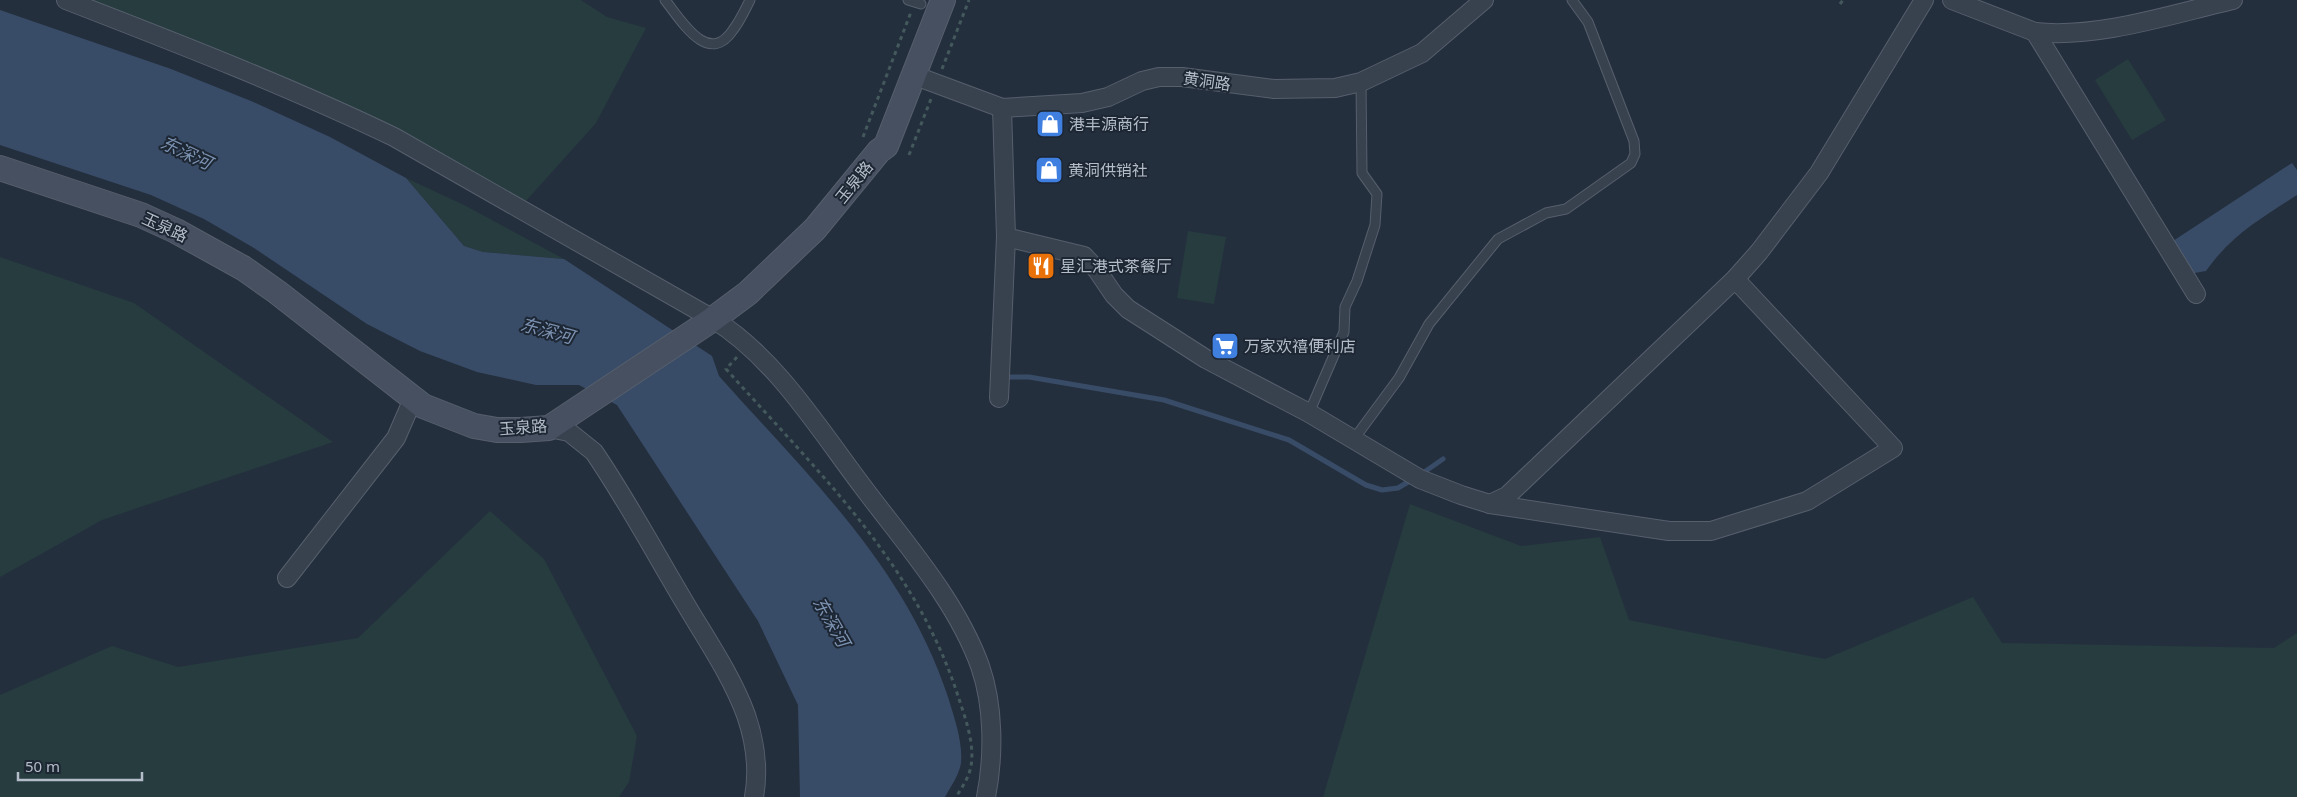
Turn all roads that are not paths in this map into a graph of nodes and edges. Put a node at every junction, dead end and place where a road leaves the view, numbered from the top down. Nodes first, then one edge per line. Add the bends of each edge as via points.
1 (66, 0) edge
2 (665, 0) edge
3 (750, 0) edge
4 (908, 0) edge
5 (1484, 0) edge
6 (1572, 0) edge
7 (1924, 0) edge
8 (1952, 0) edge
9 (2233, 0) edge
10 (932, 2) edge
11 (93, 5) edge
12 (1464, 9) edge
13 (2036, 32) junction
14 (914, 75) junction
15 (1362, 82) junction
16 (1002, 108) junction
17 (0, 168) edge
18 (1006, 237) junction
19 (1735, 279) junction
20 (2196, 294) dead end
21 (713, 319) junction
22 (999, 398) dead end
23 (413, 399) junction
24 (1310, 413) junction
25 (549, 428) junction
26 (1354, 439) junction
27 (1490, 504) junction
28 (287, 578) dead end
29 (754, 797) edge
30 (986, 797) edge

1 - 11 street
2 - 3 lane via 697,40 707,44 723,42
4 - 10 lane
5 - 12 street, 黄洞路
6 - 26 lane via 1588,22 1634,141 1635,154 1631,163 1566,208 1546,214 1498,239 1429,324 1399,378
7 - 19 street via 1819,173
8 - 13 street
9 - 13 street via 2104,29 2066,34
10 - 14 street, 玉泉路
11 - 21 street via 394,137
12 - 15 street, 黄洞路 via 1422,53
13 - 20 street
14 - 16 street, 黄洞路
14 - 21 street, 玉泉路 via 886,146 815,229 748,293
15 - 16 street, 黄洞路 via 1304,90 1159,77 1108,97 1082,103
15 - 24 lane via 1362,173 1376,194 1375,225 1345,307 1344,332
16 - 18 street
17 - 23 street, 玉泉路 via 141,215 210,249 278,292
18 - 22 street
18 - 24 street via 1084,256 1128,309 1206,359
19 - 27 street via 1507,496
19 - 27 street via 1892,448 1807,501 1711,531 1669,531
21 - 25 street, 玉泉路
21 - 30 street via 747,344 771,369 917,559 952,610 973,649 986,687 991,733
23 - 25 street, 玉泉路 via 449,418 474,426 497,430
23 - 28 street via 396,438
24 - 26 street
25 - 29 street via 569,432 594,452 726,673 746,715 753,739
26 - 27 street via 1420,479

